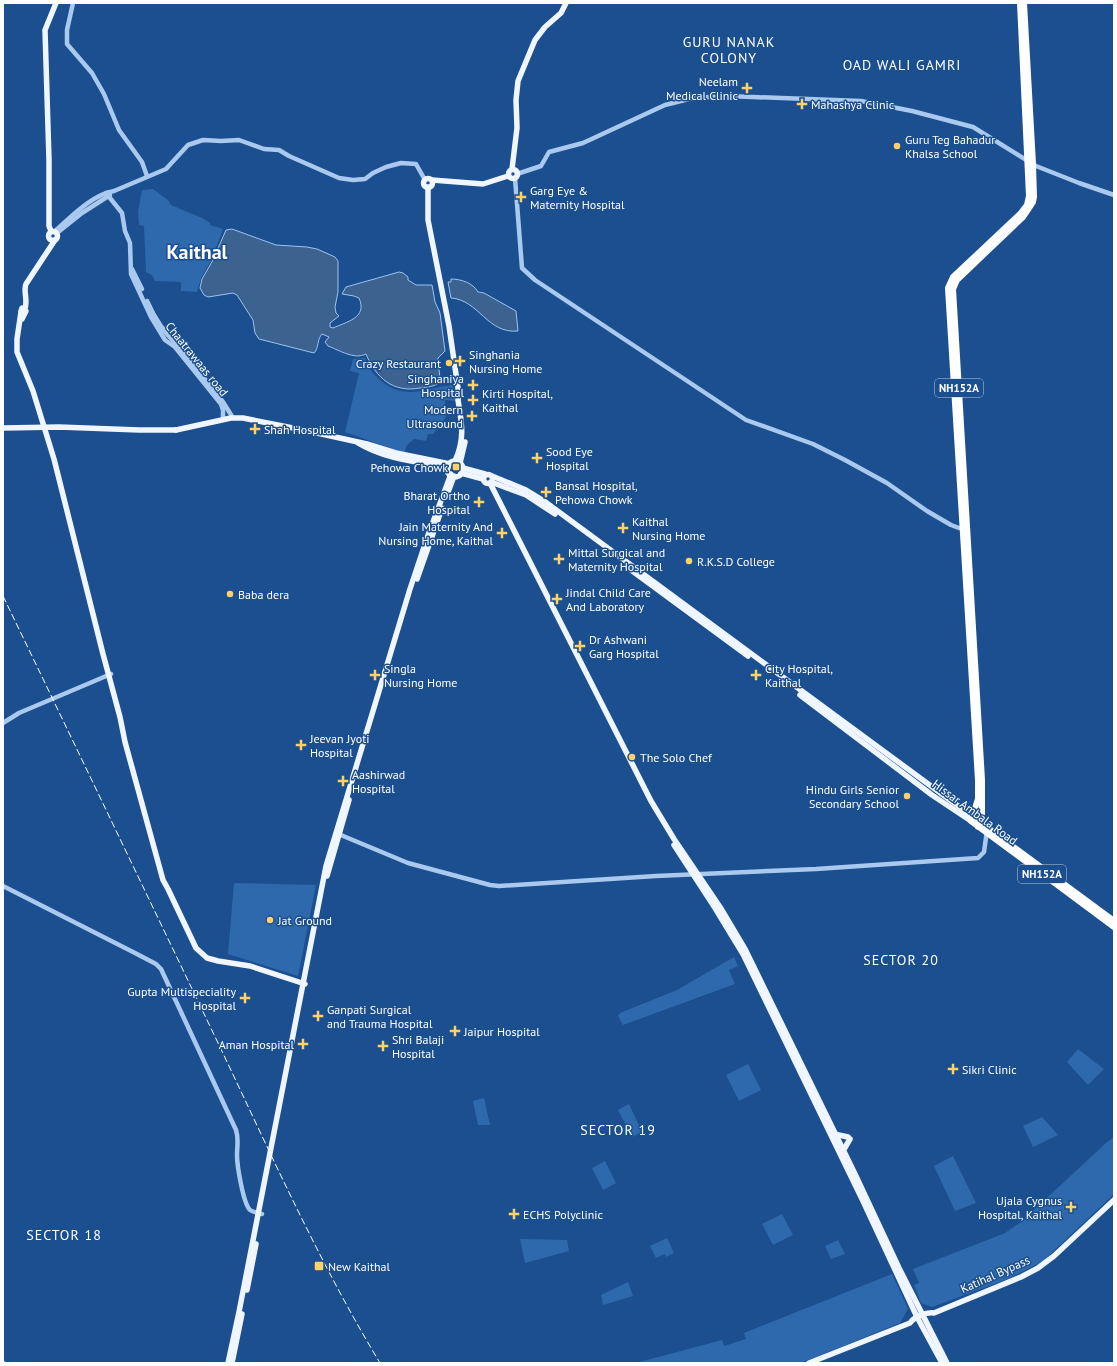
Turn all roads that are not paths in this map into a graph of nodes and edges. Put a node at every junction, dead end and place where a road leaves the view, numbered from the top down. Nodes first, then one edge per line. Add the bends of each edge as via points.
1 (56, 3) edge
2 (73, 3) edge
3 (566, 3) edge
4 (1020, 3) edge
5 (1024, 3) edge
6 (1030, 163) junction
7 (147, 176) junction
8 (513, 176) junction
9 (425, 180) junction
10 (432, 180) junction
11 (428, 187) junction
12 (107, 195) junction
13 (1114, 195) edge
14 (54, 232) junction
15 (53, 240) junction
16 (132, 269) junction
17 (233, 418) junction
18 (223, 420) junction
19 (3, 428) edge
20 (456, 466) junction
21 (453, 475) junction
22 (488, 480) junction
23 (965, 528) junction
24 (110, 674) junction
25 (3, 723) edge
26 (972, 819) junction
27 (979, 825) junction
28 (987, 831) junction
29 (337, 833) junction
30 (696, 874) junction
31 (3, 886) edge
32 (1105, 914) junction
33 (1114, 914) edge
34 (1114, 921) edge
35 (1114, 927) edge
36 (304, 983) junction
37 (834, 1134) junction
38 (843, 1151) junction
39 (1114, 1200) edge
40 (260, 1214) junction
41 (917, 1317) junction
42 (924, 1317) junction
43 (910, 1323) junction
44 (920, 1323) junction
45 (228, 1363) edge
46 (232, 1363) edge
47 (810, 1363) edge
48 (942, 1363) edge
49 (946, 1363) edge

1 - 14 main road via 45,30 49,226
2 - 7 street via 67,30 68,44 92,73 119,130 142,162
3 - 8 main road via 561,13 535,40 518,81 517,128 512,170 508,173
4 - 6 highway, NH152A
5 - 6 highway, NH152A
6 - 8 street via 972,127 912,111 861,101 727,96 693,98 665,105 583,143 549,152 541,166
6 - 13 street via 1079,184
6 - 23 highway, NH152A via 1027,205 953,277 948,288
7 - 9 street via 166,169 188,145 203,140 239,140 279,150 339,178 366,179 386,167 411,162 416,164
7 - 12 street
8 - 10 main road via 483,184
8 - 23 street via 522,268 535,280 746,420 813,444 887,483 955,527
9 - 10 main road
9 - 11 main road via 424,185
10 - 11 main road via 432,186
11 - 20 main road via 428,220 449,326 459,394 462,439
12 - 14 street via 92,201
12 - 16 street via 122,213 130,242
14 - 15 main road via 58,237
14 - 15 main road via 48,236
15 - 24 main road via 25,287 27,301 19,337 20,353 47,422
16 - 17 street via 152,311 169,337 223,402
16 - 18 street, Chaatrawaas road via 131,274 151,317 165,340 175,347 221,404
17 - 18 main road, Hissar Ambala Road
17 - 20 main road, Hissar Ambala Road via 308,431 356,442 366,448
18 - 19 main road, Hissar Ambala Road, bridge via 176,430
20 - 21 main road
20 - 21 main road
20 - 22 main road, Hissar Ambala Road
21 - 29 main road via 378,698
22 - 26 main road, Hissar Ambala Road via 526,490 544,501
22 - 30 main road via 652,808
23 - 26 highway, NH152A via 978,780 978,799
23 - 27 highway, NH152A via 982,780
24 - 25 street via 19,713
24 - 36 main road via 163,880 196,948 207,958 250,966
26 - 27 highway, Hissar Ambala Road / NH152A
27 - 28 highway, Hissar Ambala Road / NH152A
28 - 30 street via 984,852 978,858
28 - 32 highway, Hissar Ambala Road / NH152A
28 - 35 highway, Hissar Ambala Road / NH152A
29 - 30 street via 408,862 490,885
29 - 36 main road
30 - 37 main road via 745,949
30 - 41 main road via 742,954
31 - 40 street via 160,968 236,1130 239,1174 247,1206 251,1211
32 - 33 highway
32 - 34 highway, Hissar Ambala Road / NH152A
36 - 40 main road
37 - 38 main road
37 - 38 main road via 849,1138
38 - 42 main road
39 - 42 main road, Katihal Bypass via 1038,1268
40 - 45 main road
40 - 46 main road
41 - 42 main road, Katihal Bypass
41 - 43 main road, Katihal Bypass
41 - 44 main road
42 - 44 main road, Katihal Bypass
42 - 49 main road
43 - 44 main road, Katihal Bypass
43 - 47 main road, Katihal Bypass
44 - 48 main road

